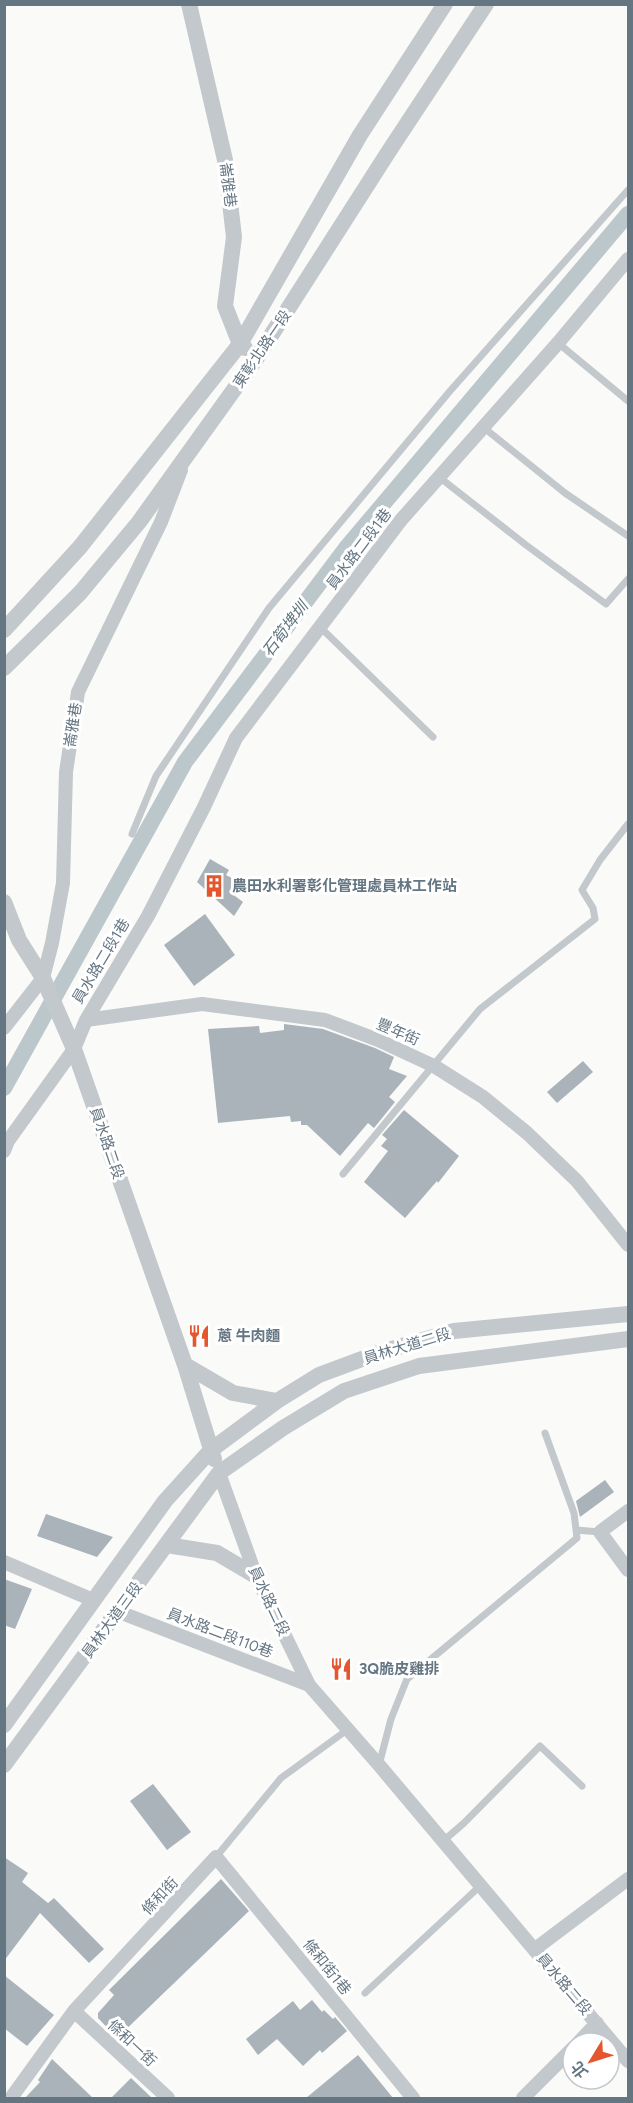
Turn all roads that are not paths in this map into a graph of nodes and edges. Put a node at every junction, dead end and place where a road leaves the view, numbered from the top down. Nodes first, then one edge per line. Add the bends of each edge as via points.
1 (189, 4) edge
2 (445, 4) edge
3 (486, 4) edge
4 (628, 189) edge
5 (628, 259) edge
6 (558, 343) junction
7 (240, 344) junction
8 (256, 359) junction
9 (628, 401) edge
10 (483, 427) junction
11 (186, 456) junction
12 (438, 477) junction
13 (628, 536) edge
14 (628, 579) edge
15 (320, 627) junction
16 (4, 630) edge
17 (4, 668) edge
18 (433, 737) dead end
19 (628, 824) edge
20 (132, 834) dead end
21 (4, 903) edge
22 (43, 978) junction
23 (86, 1020) junction
24 (4, 1028) edge
25 (74, 1049) junction
26 (434, 1066) junction
27 (4, 1151) edge
28 (343, 1174) dead end
29 (628, 1245) edge
30 (628, 1314) edge
31 (628, 1339) edge
32 (185, 1365) junction
33 (277, 1401) junction
34 (545, 1433) dead end
35 (211, 1450) junction
36 (219, 1473) junction
37 (628, 1511) edge
38 (576, 1530) junction
39 (600, 1532) junction
40 (167, 1545) junction
41 (4, 1562) edge
42 (628, 1570) edge
43 (256, 1576) junction
44 (93, 1600) junction
45 (119, 1612) junction
46 (309, 1685) junction
47 (4, 1725) edge
48 (347, 1730) junction
49 (4, 1765) edge
50 (379, 1765) junction
51 (582, 1786) dead end
52 (442, 1842) junction
53 (216, 1857) junction
54 (628, 1879) edge
55 (480, 1886) junction
56 (535, 1949) junction
57 (365, 1993) dead end
58 (74, 2011) junction
59 (597, 2023) junction
60 (589, 2031) edge
61 (561, 2060) edge
62 (628, 2061) edge
63 (11, 2098) edge
64 (168, 2098) edge
65 (413, 2098) edge
66 (523, 2098) edge

1 - 7 street, 崙雅巷 via 225,160 234,237 225,306
2 - 7 street, 東彰北路一段 via 360,135
3 - 8 street, 東彰北路一段
4 - 20 lane via 450,392 269,608 156,776
5 - 6 street, 員水路二段1巷
6 - 9 lane
6 - 10 street, 員水路二段1巷
7 - 8 street, 崙雅巷
7 - 16 street, 東彰北路一段 via 80,546
8 - 11 street, 東彰北路一段
10 - 12 street, 員水路二段1巷
10 - 13 lane via 565,494
11 - 17 street, 東彰北路一段 via 139,522 80,592
11 - 22 street, 崙雅巷 via 161,522 78,692 66,772 63,884
12 - 14 lane via 606,604
12 - 15 street, 員水路二段1巷
15 - 18 lane
15 - 23 street, 員水路二段1巷 via 236,738 148,916
19 - 26 lane via 582,890 595,919 480,1009
21 - 22 street, 員水路二段 via 19,940
22 - 24 street
22 - 25 street, 員水路二段
23 - 25 street, 員水路二段1巷
23 - 26 street, 豐年街 via 202,1004 324,1020
25 - 27 street, 員水路二段1巷
25 - 32 street, 員水路二段
26 - 28 lane
26 - 29 street, 豐年街 via 483,1097 527,1133 577,1181
30 - 33 street, 員林大道二段 via 454,1331 319,1375
31 - 36 street, 員林大道二段 via 419,1366 344,1390
32 - 33 street via 233,1393
32 - 35 street, 員水路二段
33 - 35 street, 員林大道二段
34 - 38 lane via 574,1513
35 - 36 street, 員水路二段
35 - 44 street, 員林大道三段 via 165,1501
36 - 40 street, 員林大道三段
36 - 43 street, 員水路二段
37 - 39 street
38 - 39 lane
38 - 50 lane via 577,1538 407,1679
39 - 42 street
40 - 43 street via 217,1553
40 - 45 street, 員林大道三段
41 - 44 street
43 - 46 street, 員水路二段
44 - 47 street, 員林大道三段
45 - 46 street, 員水路二段110巷
45 - 49 street, 員林大道三段
46 - 48 street, 員水路二段
48 - 50 street, 員水路二段
48 - 53 lane, 條和街 via 281,1778
50 - 52 street, 員水路二段
51 - 52 lane via 540,1746
52 - 55 street, 員水路二段
53 - 58 street, 條和街
53 - 65 street, 條和街1巷
54 - 56 street
55 - 56 street, 員水路二段
55 - 57 lane
56 - 59 street, 員水路二段
58 - 63 street, 條和街
58 - 64 street, 條和一街
59 - 60 street
59 - 62 street, 員水路二段
61 - 66 street

